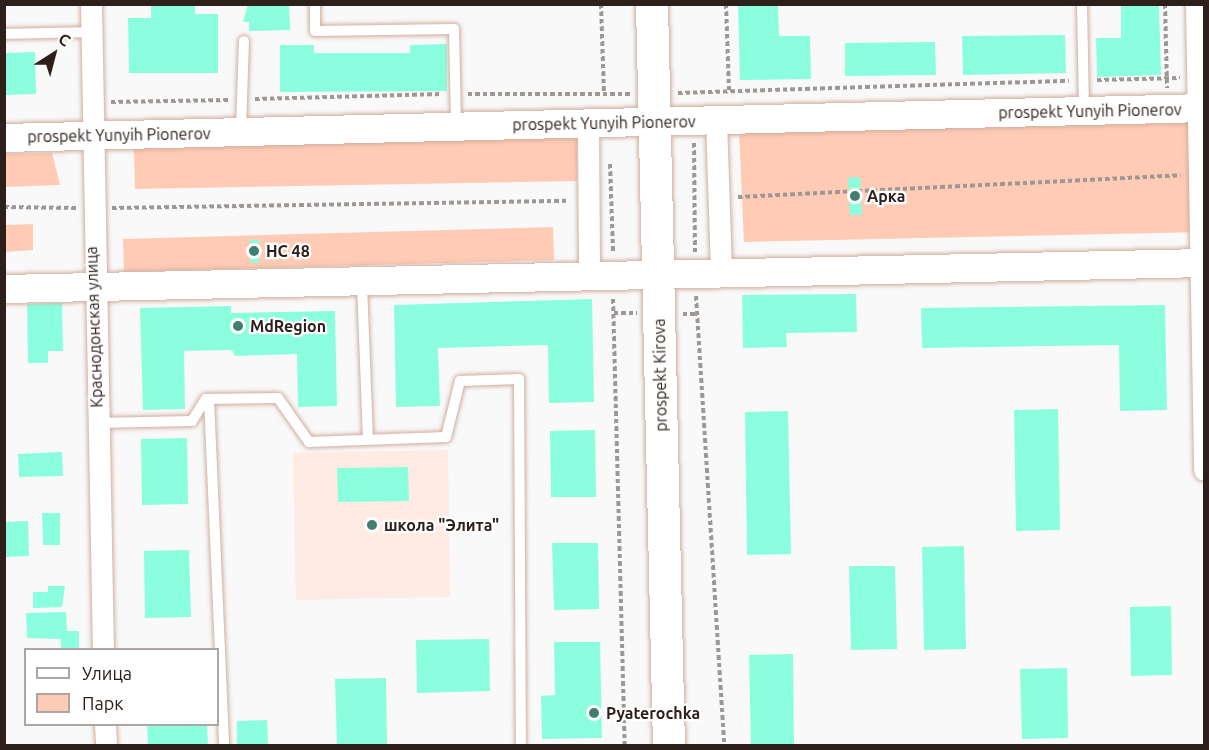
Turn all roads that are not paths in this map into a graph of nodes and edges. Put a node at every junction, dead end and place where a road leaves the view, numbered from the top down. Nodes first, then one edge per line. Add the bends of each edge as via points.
1 (91, 4) edge
2 (315, 4) edge
3 (652, 4) edge
4 (1082, 4) edge
5 (1196, 4) edge
6 (91, 32) junction
7 (4, 34) edge
8 (244, 41) dead end
9 (655, 108) junction
10 (1201, 109) edge
11 (1084, 111) junction
12 (705, 121) junction
13 (598, 123) junction
14 (456, 127) junction
15 (241, 132) junction
16 (93, 136) junction
17 (4, 138) edge
18 (1203, 263) edge
19 (708, 274) junction
20 (658, 275) junction
21 (601, 276) junction
22 (362, 281) junction
23 (93, 287) junction
24 (4, 289) edge
25 (209, 399) junction
26 (97, 423) junction
27 (368, 439) junction
28 (1204, 470) edge
29 (103, 648) edge
30 (105, 726) edge
31 (106, 746) edge
32 (224, 746) edge
33 (521, 746) edge
34 (669, 746) edge

1 - 6 street, Краснодонская улица
2 - 14 lane via 315,31 454,29
3 - 9 main road, prospekt Kirova
4 - 11 lane
5 - 10 street
6 - 7 lane
6 - 16 street, Краснодонская улица
8 - 15 lane
9 - 12 street, prospekt Yunyih Pionerov
9 - 13 street, prospekt Yunyih Pionerov
9 - 20 main road, prospekt Kirova
10 - 11 street, prospekt Yunyih Pionerov
10 - 18 street
11 - 12 street, prospekt Yunyih Pionerov
12 - 19 street via 719,198
13 - 14 street, prospekt Yunyih Pionerov
13 - 21 street
14 - 15 street, prospekt Yunyih Pionerov
15 - 16 street, prospekt Yunyih Pionerov
16 - 17 street, prospekt Yunyih Pionerov
16 - 23 street, Краснодонская улица
18 - 19 street
18 - 28 street
19 - 20 street
20 - 21 street
20 - 34 main road, prospekt Kirova
21 - 22 street
22 - 23 street
22 - 27 lane
23 - 24 street
23 - 26 street, Краснодонская улица
25 - 26 lane via 192,421
25 - 27 lane via 278,398 309,442
25 - 32 lane
26 - 29 street, Краснодонская улица
27 - 33 lane via 446,437 460,381 519,379
30 - 31 street

